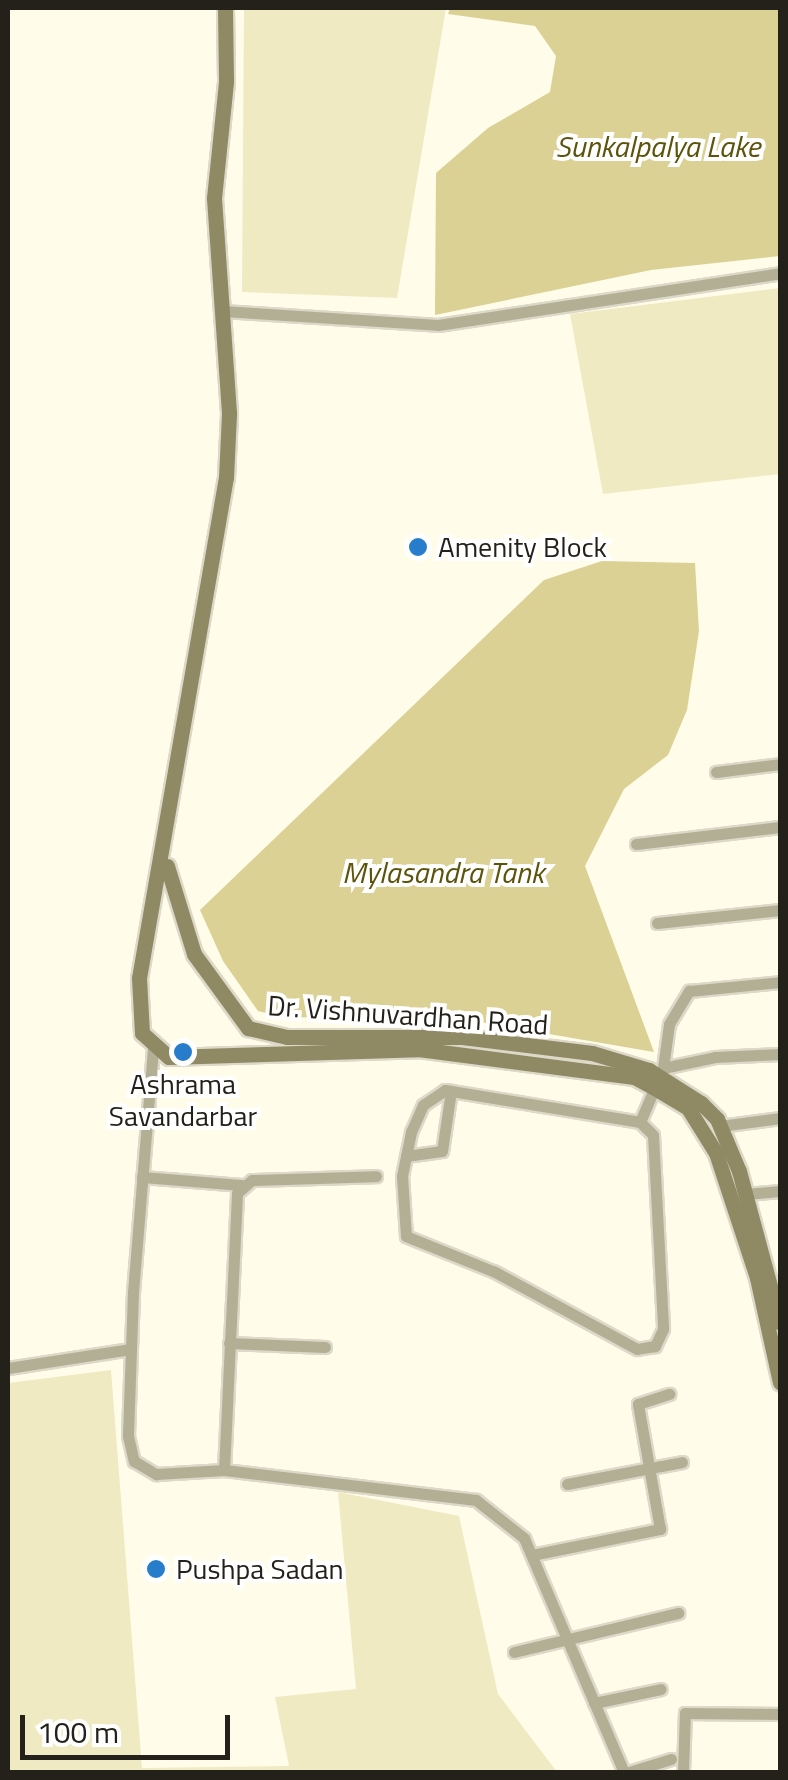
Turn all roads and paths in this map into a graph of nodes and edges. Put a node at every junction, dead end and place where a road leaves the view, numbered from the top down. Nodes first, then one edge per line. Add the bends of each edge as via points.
1 (225, 8) edge
2 (780, 274) edge
3 (223, 311) junction
4 (780, 764) edge
5 (716, 772) dead end
6 (780, 828) edge
7 (636, 844) dead end
8 (165, 847) junction
9 (780, 910) edge
10 (657, 923) dead end
11 (780, 982) edge
12 (153, 1049) junction
13 (780, 1054) edge
14 (658, 1077) junction
15 (451, 1090) junction
16 (780, 1118) edge
17 (640, 1122) junction
18 (720, 1126) junction
19 (406, 1156) junction
20 (376, 1176) dead end
21 (142, 1177) junction
22 (242, 1185) junction
23 (780, 1192) edge
24 (746, 1194) junction
25 (780, 1322) edge
26 (228, 1343) junction
27 (325, 1347) dead end
28 (131, 1349) junction
29 (8, 1368) edge
30 (780, 1383) edge
31 (669, 1394) dead end
32 (682, 1462) dead end
33 (649, 1467) junction
34 (224, 1470) junction
35 (567, 1484) dead end
36 (532, 1555) junction
37 (678, 1613) dead end
38 (568, 1636) junction
39 (514, 1652) dead end
40 (661, 1689) dead end
41 (594, 1703) junction
42 (780, 1714) edge
43 (671, 1759) dead end
44 (627, 1772) edge
45 (683, 1772) edge

1 - 3 main road, Dr. Vishnuvardhan Road via 226,82 214,198
2 - 3 street via 438,325
3 - 8 main road, Dr. Vishnuvardhan Road via 226,477
4 - 5 street
6 - 7 street
8 - 12 main road, Dr. Vishnuvardhan Road via 139,978 137,1014
8 - 14 main road, Dr. Vishnuvardhan Road via 171,891 194,954 248,1028 287,1037 462,1038 592,1054
9 - 10 street
11 - 14 street via 689,992 669,1024
12 - 14 main road, Dr. Vishnuvardhan Road via 170,1057 224,1060 418,1049
12 - 21 street
13 - 14 street via 714,1057
14 - 17 street
14 - 18 main road, Dr. Vishnuvardhan Road via 702,1102
14 - 30 main road, Dr. Vishnuvardhan Road via 688,1108 716,1153 757,1278
15 - 17 street
15 - 19 street via 423,1105
15 - 19 street via 442,1151
16 - 18 street
17 - 19 street via 652,1135 664,1329 654,1346 637,1349 495,1272 406,1236
18 - 24 main road, Dr. Vishnuvardhan Road
20 - 22 street
21 - 22 street
21 - 28 street
22 - 26 street via 234,1204
23 - 24 street
24 - 25 main road, Dr. Vishnuvardhan Road
26 - 27 street
26 - 34 street
28 - 29 street
28 - 34 street via 128,1436 134,1461 156,1474
31 - 33 street via 638,1404
32 - 33 street
33 - 35 street
33 - 36 street via 660,1529
34 - 36 street via 476,1500 524,1538
36 - 38 street
37 - 38 street
38 - 39 street
38 - 41 street
40 - 41 street
41 - 44 street
42 - 45 street via 684,1713
43 - 44 street

